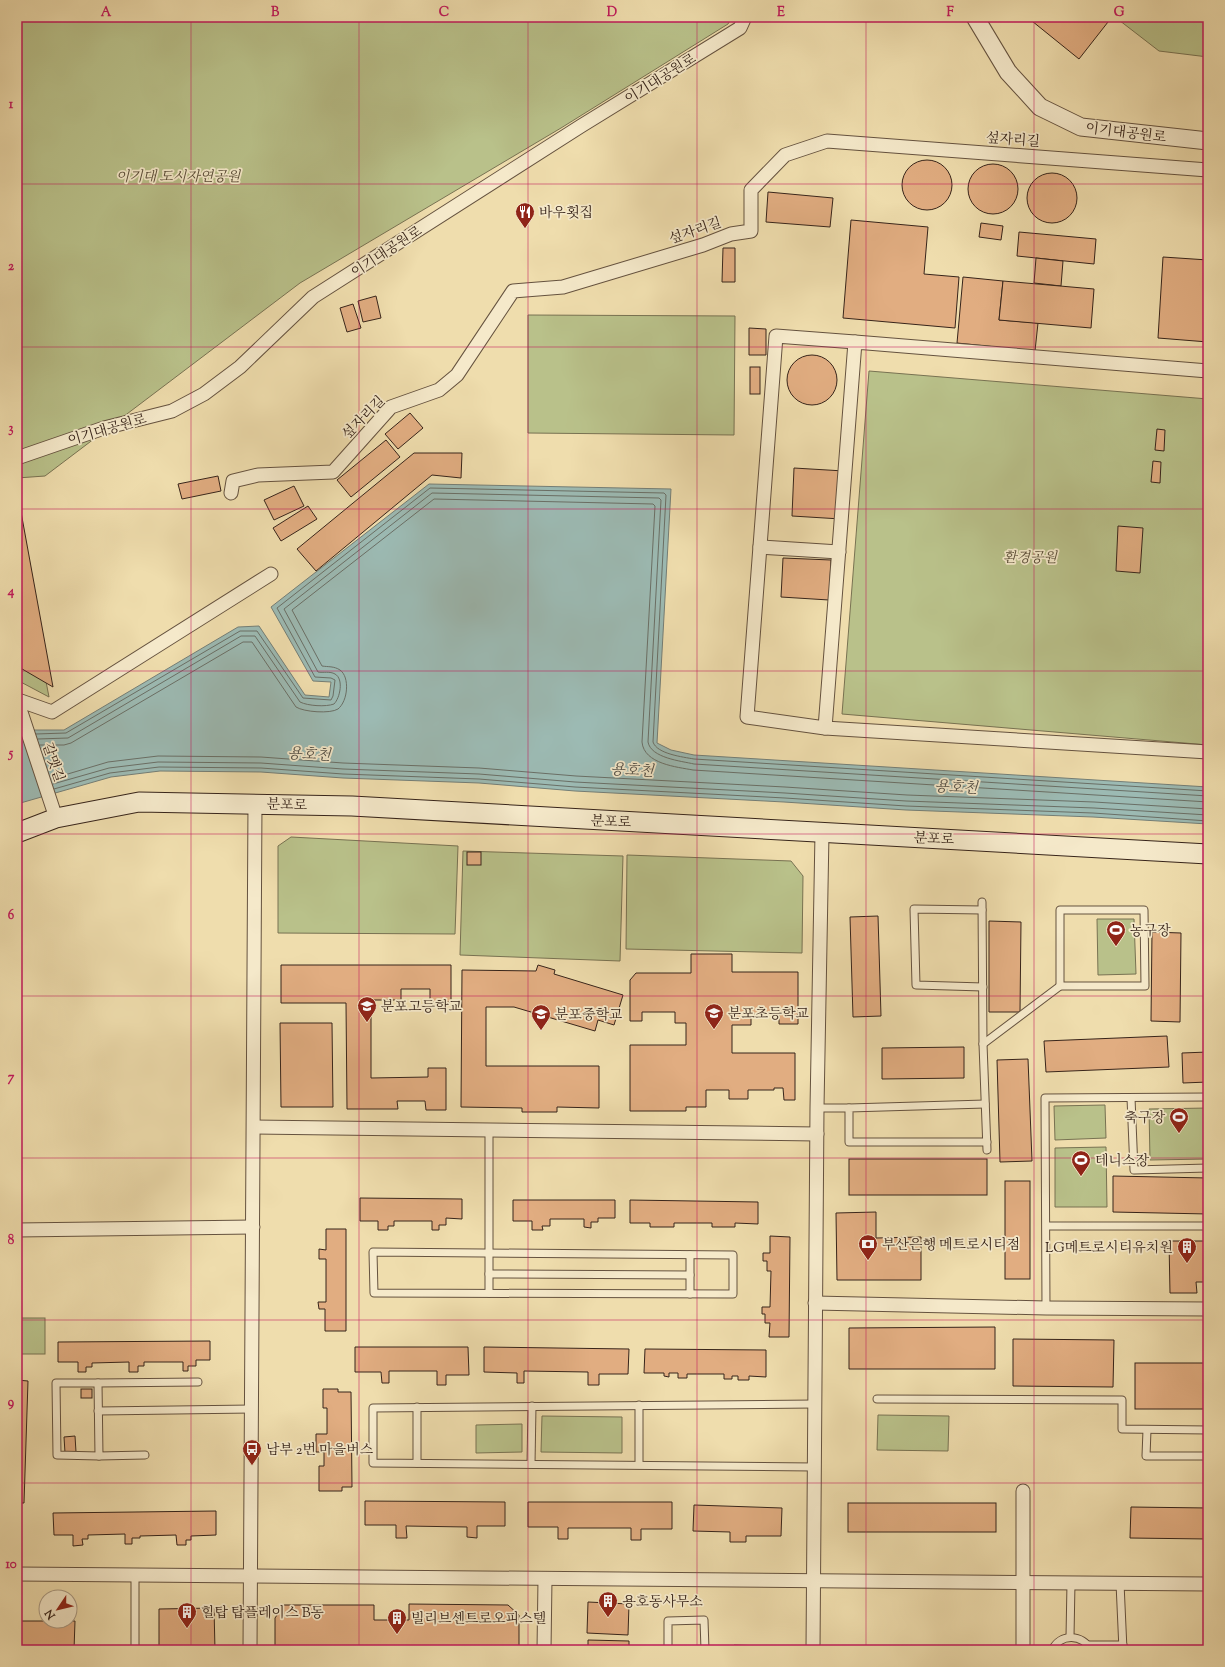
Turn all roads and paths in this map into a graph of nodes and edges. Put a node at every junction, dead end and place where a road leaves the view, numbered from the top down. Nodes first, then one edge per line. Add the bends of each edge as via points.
1 (745, 17) edge
2 (975, 17) edge
3 (1208, 141) edge
4 (1208, 170) edge
5 (855, 342) junction
6 (1208, 371) edge
7 (17, 458) edge
8 (231, 493) dead end
9 (760, 547) junction
10 (839, 552) junction
11 (271, 574) dead end
12 (17, 700) edge
13 (825, 728) junction
14 (1208, 752) edge
15 (255, 803) junction
16 (56, 818) junction
17 (17, 833) edge
18 (822, 833) junction
19 (1208, 854) edge
20 (1060, 986) junction
21 (983, 987) junction
22 (983, 1044) junction
23 (1208, 1097) edge
24 (1131, 1098) junction
25 (985, 1104) junction
26 (817, 1108) junction
27 (849, 1108) junction
28 (254, 1127) junction
29 (490, 1130) junction
30 (817, 1134) junction
31 (1208, 1168) edge
32 (1046, 1226) junction
33 (1208, 1226) edge
34 (253, 1227) junction
35 (17, 1230) edge
36 (489, 1253) junction
37 (690, 1255) junction
38 (489, 1274) junction
39 (690, 1275) junction
40 (489, 1293) junction
41 (690, 1294) junction
42 (815, 1303) junction
43 (1046, 1308) junction
44 (1208, 1309) edge
45 (198, 1382) dead end
46 (98, 1383) junction
47 (877, 1399) dead end
48 (815, 1404) junction
49 (532, 1406) junction
50 (639, 1406) junction
51 (417, 1407) junction
52 (252, 1409) junction
53 (98, 1411) junction
54 (1147, 1430) junction
55 (1208, 1430) edge
56 (145, 1455) dead end
57 (99, 1456) junction
58 (1208, 1456) edge
59 (417, 1463) junction
60 (532, 1464) junction
61 (639, 1464) junction
62 (814, 1467) junction
63 (1023, 1491) dead end
64 (17, 1574) edge
65 (135, 1575) junction
66 (251, 1576) junction
67 (545, 1579) junction
68 (813, 1581) junction
69 (1022, 1582) junction
70 (1071, 1583) junction
71 (1120, 1583) junction
72 (1208, 1584) edge
73 (1070, 1637) junction
74 (1090, 1648) edge
75 (1123, 1648) edge
76 (134, 1650) edge
77 (250, 1650) edge
78 (544, 1650) edge
79 (668, 1650) edge
80 (705, 1650) edge
81 (813, 1650) edge
82 (1024, 1650) edge
83 (1052, 1650) edge

1 - 7 street, 이기대공원로 via 740,28 313,297 240,367 204,394 172,411 104,428
2 - 3 street, 이기대공원로 via 1008,72 1040,107 1081,127
4 - 8 street, 섶자리길 via 827,140 785,155 751,190 750,231 730,234 703,245 563,287 513,291 457,375 439,390 391,407 333,472 258,475 233,482
5 - 6 street
5 - 9 street via 776,336
5 - 10 street
9 - 10 street
9 - 13 street via 747,717
10 - 13 street
11 - 12 street via 52,712
12 - 16 street, 갈맷길
13 - 14 street
15 - 16 main road, 분포로 via 139,802
15 - 18 main road, 분포로 via 352,806
15 - 28 street
16 - 17 main road, 분포로
18 - 19 main road, 분포로
18 - 26 street
20 - 20 lane via 1060,910 1144,910 1145,986
20 - 22 lane
21 - 21 lane via 982,906 914,909 916,985
21 - 22 lane
22 - 25 lane
23 - 24 lane
24 - 31 lane via 1134,1170
24 - 32 lane via 1045,1098
25 - 27 lane
25 - 27 lane via 987,1146 848,1142
26 - 27 lane
26 - 30 street
28 - 29 street
28 - 34 street
29 - 30 street
29 - 36 lane
30 - 42 street
32 - 33 lane
32 - 43 lane
34 - 35 street
34 - 52 street
36 - 37 lane
36 - 38 lane
36 - 40 lane via 373,1252 374,1293
37 - 39 lane
37 - 41 lane via 733,1255 732,1294
38 - 39 lane
38 - 40 lane
39 - 41 lane
40 - 41 lane
42 - 43 street
42 - 48 street
43 - 44 street
45 - 46 lane
46 - 53 lane
46 - 57 lane via 56,1383 57,1456
47 - 54 lane via 1122,1400 1122,1429
48 - 50 lane
48 - 62 street
49 - 50 lane
49 - 51 lane
49 - 60 lane
50 - 61 lane
51 - 59 lane
51 - 59 lane via 373,1408 373,1463
52 - 53 lane
52 - 66 street
53 - 57 lane
54 - 55 lane
54 - 58 lane via 1146,1456
56 - 57 lane
59 - 60 lane
60 - 61 lane
61 - 62 lane
62 - 68 street
63 - 69 street
64 - 65 street
65 - 66 street
65 - 76 lane
66 - 67 street
66 - 77 street
67 - 68 street
67 - 78 street
68 - 69 street
68 - 81 street
69 - 70 street
69 - 82 street
70 - 71 street
70 - 73 lane
71 - 72 street
71 - 75 lane
73 - 74 lane via 1077,1638
73 - 83 lane via 1057,1643
74 - 75 lane
79 - 80 lane via 668,1621 704,1620

